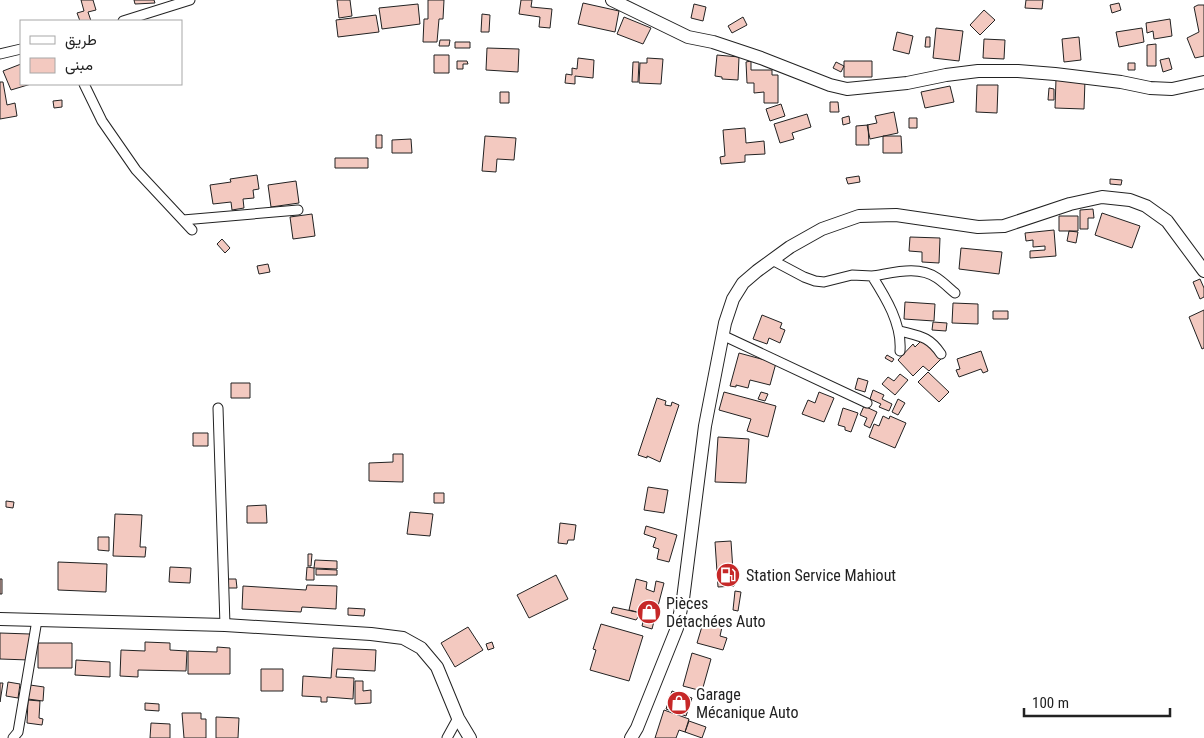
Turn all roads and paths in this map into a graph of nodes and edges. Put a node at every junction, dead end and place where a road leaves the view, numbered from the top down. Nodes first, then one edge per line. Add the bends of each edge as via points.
1 (190, 0) edge
2 (612, 0) edge
3 (126, 20) edge
4 (20, 49) edge
5 (0, 54) edge
6 (1204, 82) edge
7 (84, 85) edge
8 (298, 210) dead end
9 (182, 220) junction
10 (192, 230) dead end
11 (772, 260) junction
12 (1204, 271) edge
13 (872, 276) junction
14 (954, 293) dead end
15 (900, 331) junction
16 (722, 335) junction
17 (900, 351) dead end
18 (941, 354) dead end
19 (867, 403) dead end
20 (218, 408) dead end
21 (0, 619) edge
22 (37, 620) junction
23 (225, 625) junction
24 (458, 718) junction
25 (13, 738) edge
26 (447, 738) edge
27 (470, 738) edge
28 (631, 738) edge

1 - 3 street
2 - 6 main road via 688,37 714,42 830,85 847,88 907,83 978,71 1055,74 1172,89
4 - 5 street
7 - 9 street via 102,121 136,170
8 - 9 street
9 - 10 street
11 - 12 main road via 822,229 859,216 896,216 978,228 1004,226 1102,197 1130,200 1146,206 1167,221
11 - 13 street via 815,281 852,275
11 - 16 main road via 743,283 733,299
13 - 14 street via 924,272 936,277
13 - 15 street
15 - 17 street
15 - 18 street via 926,337
16 - 19 street
16 - 28 main road via 705,426 677,628
20 - 23 street
21 - 22 main road
22 - 23 main road
22 - 25 street via 18,732
23 - 24 main road via 403,638 421,648 437,667
24 - 26 street
24 - 27 main road

